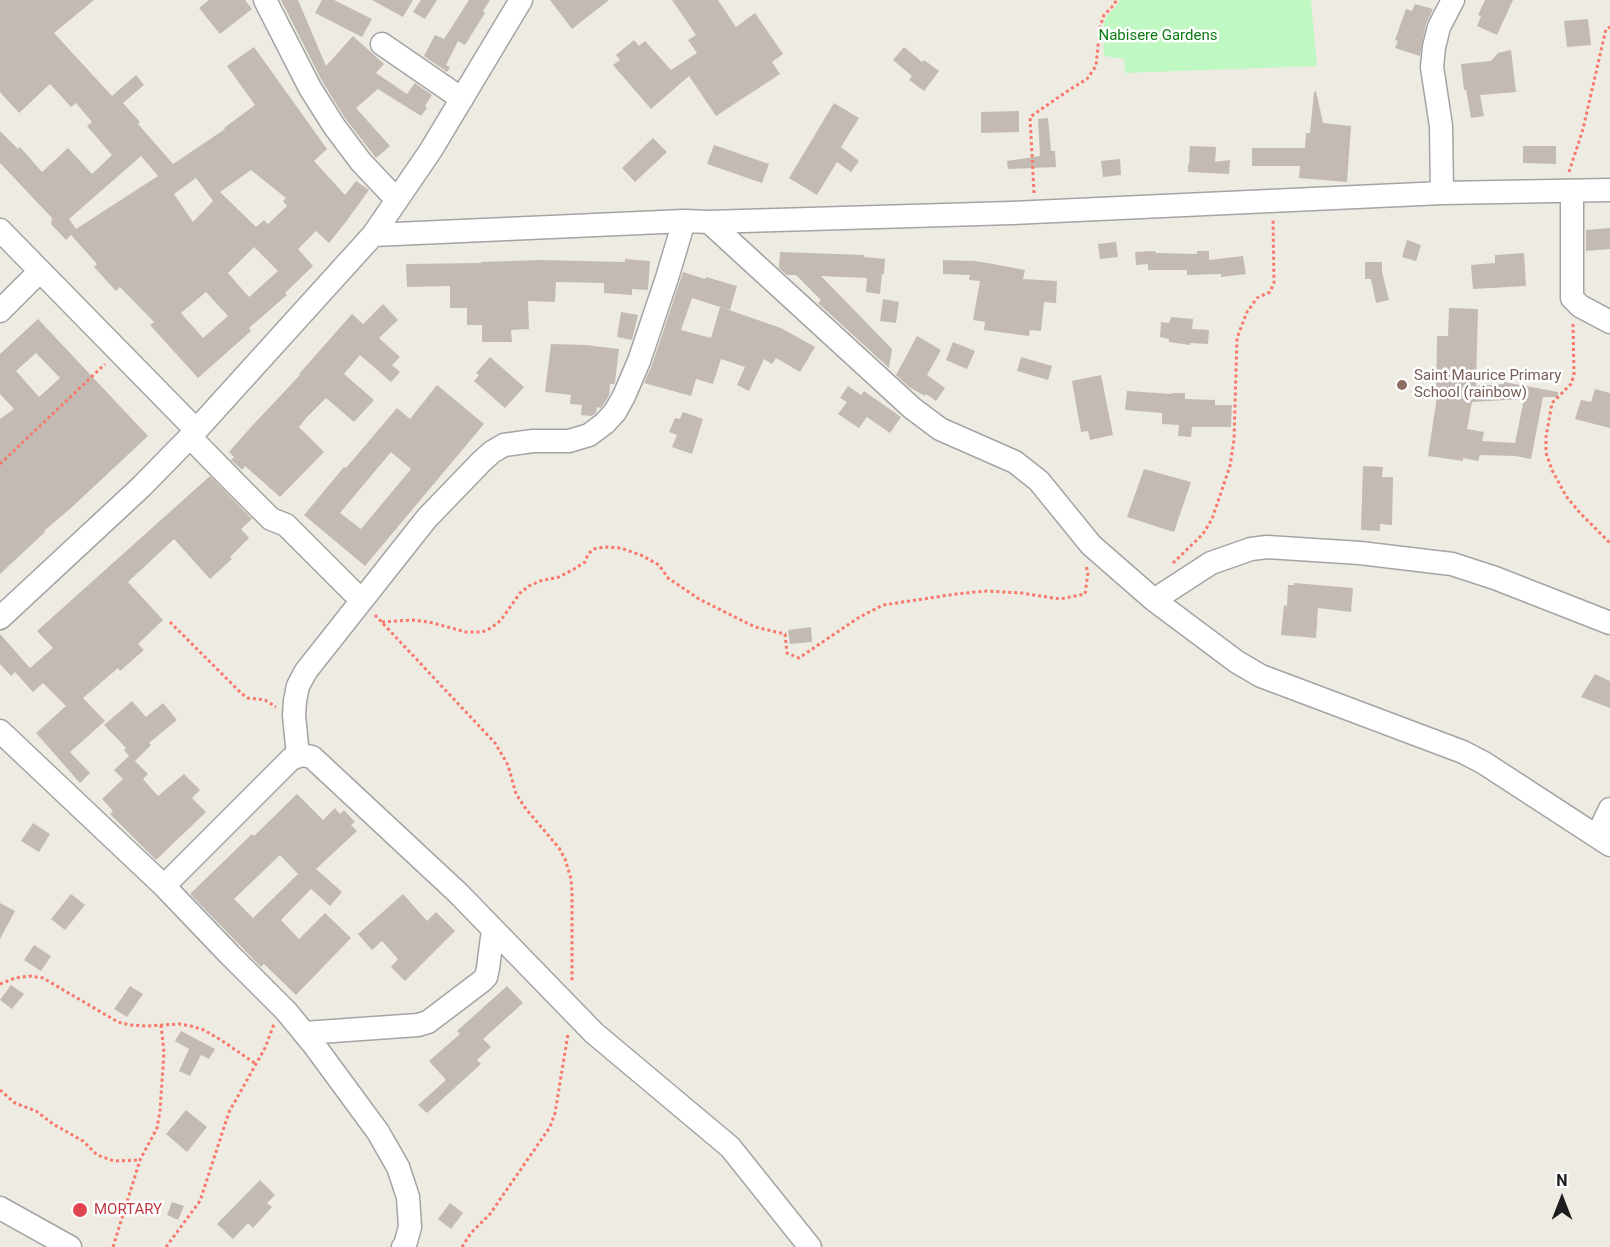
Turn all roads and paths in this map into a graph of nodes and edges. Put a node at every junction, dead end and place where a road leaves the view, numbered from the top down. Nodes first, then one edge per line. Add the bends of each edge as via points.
1 (265, 0) edge
2 (522, 0) edge
3 (1117, 0) edge
4 (1454, 0) edge
5 (1610, 27) edge
6 (382, 44) dead end
7 (462, 99) junction
8 (1610, 190) edge
9 (1568, 192) junction
10 (1442, 193) junction
11 (397, 200) junction
12 (1273, 201) junction
13 (1035, 212) junction
14 (684, 222) junction
15 (709, 222) junction
16 (0, 230) edge
17 (373, 235) junction
18 (40, 271) junction
19 (1572, 298) junction
20 (0, 311) edge
21 (1610, 322) edge
22 (119, 351) junction
23 (193, 433) junction
24 (0, 464) edge
25 (1610, 543) edge
26 (1091, 545) junction
27 (1170, 567) dead end
28 (361, 600) junction
29 (1154, 600) junction
30 (0, 618) edge
31 (170, 622) dead end
32 (382, 622) junction
33 (1610, 622) edge
34 (295, 728) junction
35 (0, 731) edge
36 (298, 756) junction
37 (1610, 809) edge
38 (1603, 841) edge
39 (164, 886) junction
40 (493, 930) junction
41 (0, 984) edge
42 (280, 1005) junction
43 (572, 1010) junction
44 (161, 1025) junction
45 (304, 1033) junction
46 (256, 1064) junction
47 (0, 1090) edge
48 (140, 1160) junction
49 (0, 1208) edge
50 (70, 1247) edge
51 (113, 1247) edge
52 (166, 1247) edge
53 (403, 1247) edge
54 (462, 1247) edge
55 (810, 1247) edge

1 - 11 street via 334,126 360,162
2 - 7 street
3 - 13 path via 1104,15 1096,66 1087,79 1030,117
4 - 10 street via 1439,27 1432,67 1441,126
5 - 9 path via 1606,29 1571,166
6 - 7 street
7 - 11 street
8 - 9 street
9 - 10 street
9 - 19 street
10 - 12 street
11 - 17 street
12 - 13 street
12 - 27 path via 1274,283 1270,292 1257,298 1247,312 1237,338 1230,466 1208,526
13 - 15 street
14 - 15 street
14 - 17 street
14 - 28 street via 639,361 615,412 589,435 569,441 504,445 492,452 427,518
15 - 26 street via 912,408 940,429 1015,462 1039,481
16 - 18 street
17 - 23 street
18 - 20 street
18 - 22 street
19 - 21 street
19 - 25 path via 1574,375 1571,384 1552,403 1546,453 1566,496
22 - 23 street
22 - 24 path
23 - 28 street via 256,505 271,519 286,525
23 - 30 street
26 - 29 street
26 - 32 path via 1083,557 1088,573 1086,594 1060,598 986,591 883,605 799,658 787,653 785,634 755,627 699,598 668,578 659,565 621,548 594,549 574,569 528,586 501,620 482,632 412,620
28 - 32 path
28 - 34 street via 298,686
29 - 33 street via 1212,563 1267,547 1452,564
29 - 38 street via 1261,676 1463,752
31 - 34 path via 242,694 273,704
32 - 43 path via 495,743 508,765 516,794 564,859 572,892
34 - 36 street
35 - 39 street
36 - 39 street
36 - 40 street via 312,757
37 - 38 street
39 - 42 street
40 - 43 street
40 - 45 street via 486,977 428,1022
41 - 44 path via 15,978 43,978 118,1022
42 - 45 street
42 - 46 path
43 - 54 path via 550,1127 490,1214
43 - 55 street via 730,1147
44 - 46 path via 179,1024 204,1030
44 - 48 path via 164,1052 160,1111 157,1128
45 - 53 street via 378,1132 398,1167 408,1197 410,1227
46 - 52 path via 229,1112 200,1201
47 - 48 path via 15,1103 36,1111 83,1141 97,1155 114,1161
48 - 51 path
49 - 50 street

